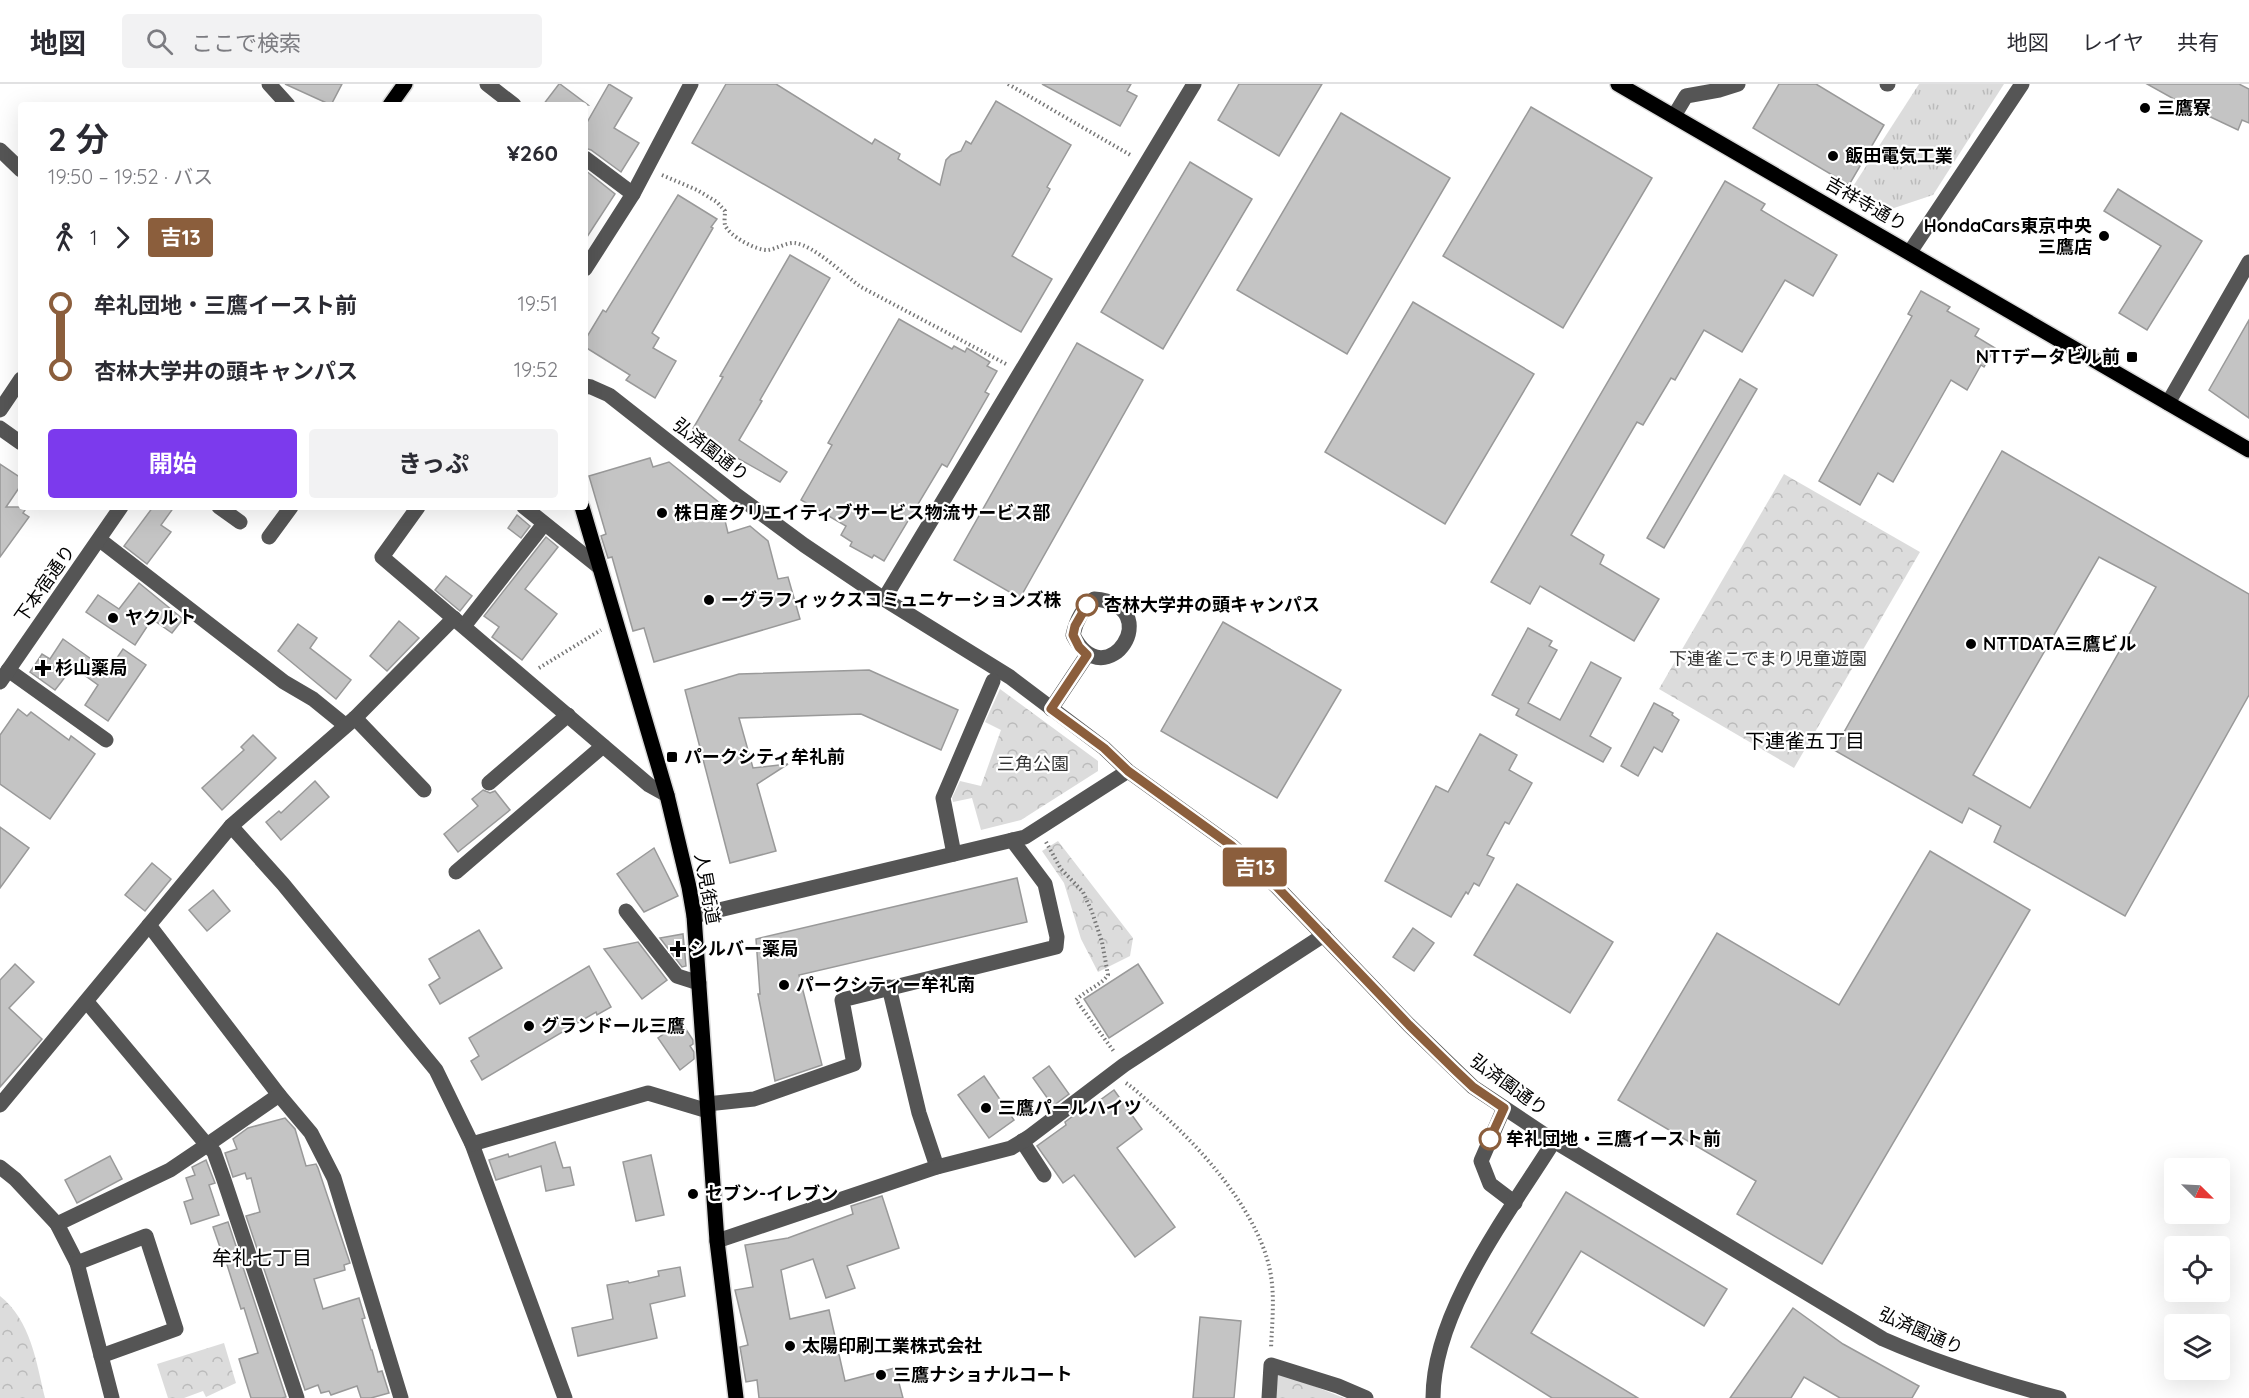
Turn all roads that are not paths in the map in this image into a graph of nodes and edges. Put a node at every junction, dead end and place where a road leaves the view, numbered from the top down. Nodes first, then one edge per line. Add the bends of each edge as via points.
1 (268, 84) edge
2 (405, 84) edge
3 (487, 84) edge
4 (691, 84) edge
5 (1194, 84) edge
6 (1618, 84) edge
7 (1738, 84) edge
8 (2022, 84) edge
9 (285, 102) edge
10 (392, 102) edge
11 (510, 102) edge
12 (1674, 116) junction
13 (0, 150) edge
14 (588, 160) edge
15 (18, 167) edge
16 (633, 194) junction
17 (1910, 252) junction
18 (2249, 262) edge
19 (588, 264) edge
20 (18, 384) edge
21 (588, 386) edge
22 (2168, 403) junction
23 (0, 410) edge
24 (0, 428) edge
25 (18, 441) edge
26 (2249, 450) edge
27 (114, 510) edge
28 (223, 510) edge
29 (289, 510) edge
30 (416, 510) edge
31 (528, 510) edge
32 (583, 510) edge
33 (240, 522) dead end
34 (544, 524) junction
35 (269, 537) dead end
36 (100, 540) junction
37 (599, 567) junction
38 (884, 599) junction
39 (459, 622) junction
40 (1087, 655) dead end
41 (9, 677) edge
42 (993, 681) dead end
43 (1051, 709) junction
44 (568, 715) junction
45 (350, 721) junction
46 (106, 740) dead end
47 (603, 746) junction
48 (1128, 771) junction
49 (489, 783) dead end
50 (424, 790) dead end
51 (667, 795) junction
52 (231, 826) junction
53 (1012, 840) junction
54 (954, 854) junction
55 (456, 872) dead end
56 (626, 911) dead end
57 (694, 916) junction
58 (149, 925) junction
59 (1324, 935) junction
60 (699, 983) junction
61 (889, 987) junction
62 (87, 1002) junction
63 (279, 1095) junction
64 (0, 1106) edge
65 (708, 1108) junction
66 (1504, 1108) junction
67 (1554, 1141) junction
68 (1022, 1142) junction
69 (472, 1144) junction
70 (207, 1145) junction
71 (0, 1167) edge
72 (937, 1167) junction
73 (1044, 1175) dead end
74 (1515, 1203) junction
75 (57, 1224) junction
76 (717, 1241) junction
77 (77, 1263) junction
78 (101, 1356) junction
79 (112, 1398) edge
80 (297, 1398) edge
81 (401, 1398) edge
82 (566, 1398) edge
83 (736, 1398) edge
84 (1269, 1398) edge
85 (1365, 1398) edge
86 (1433, 1398) edge
87 (2059, 1398) edge

1 - 9 street
2 - 10 main road
3 - 11 street
4 - 16 street
5 - 38 street
6 - 12 main road, 吉祥寺通り
7 - 12 street via 1686,96
8 - 17 street
12 - 17 main road, 吉祥寺通り
13 - 15 street
14 - 16 street
16 - 19 street
17 - 22 main road, 吉祥寺通り
18 - 22 street
20 - 23 street
21 - 38 street, 弘済園通り via 609,395 735,494
22 - 26 main road, 吉祥寺通り
24 - 25 street
27 - 36 street, 下本宿通り
28 - 33 street
29 - 35 street
30 - 39 street via 382,557
31 - 34 street
32 - 37 main road, 人見街道
34 - 37 street
34 - 39 street
36 - 41 street, 下本宿通り
36 - 45 street via 284,682
37 - 51 main road, 人見街道
38 - 43 street, 弘済園通り via 1010,677
39 - 44 street
39 - 45 street
40 - 43 street
41 - 46 street
42 - 54 street via 943,798
43 - 48 street, 弘済園通り
44 - 47 street
44 - 49 street
45 - 50 street
45 - 52 street
47 - 51 street via 649,785
47 - 55 street
48 - 53 street via 1025,837
48 - 59 street, 弘済園通り via 1232,846
51 - 57 main road, 人見街道
52 - 58 street
52 - 69 street via 436,1070
53 - 54 street
53 - 61 street via 1045,884 1056,947
54 - 57 street
56 - 60 street via 677,976
57 - 60 main road, 人見街道
58 - 62 street
58 - 63 street
59 - 66 street, 弘済園通り via 1447,1063
59 - 68 street via 1124,1065
60 - 65 main road, 人見街道
61 - 65 street via 842,1000 854,1064 754,1098
61 - 72 street via 919,1113
62 - 64 street
62 - 70 street
63 - 70 street
63 - 81 street via 311,1133 334,1178
65 - 69 street via 648,1093
65 - 76 main road, 人見街道
66 - 67 street, 弘済園通り
66 - 74 street via 1481,1161 1490,1184
67 - 74 street
67 - 87 street, 弘済園通り via 1883,1339 1934,1361
68 - 72 street
68 - 73 street
69 - 82 street
70 - 75 street via 170,1170
70 - 80 street via 214,1152 224,1180
71 - 75 street
72 - 76 street
74 - 86 street via 1455,1306 1437,1356
75 - 77 street
76 - 83 main road, 人見街道
77 - 78 street
77 - 78 street via 146,1236 176,1329
78 - 79 street
84 - 85 street via 1271,1365

